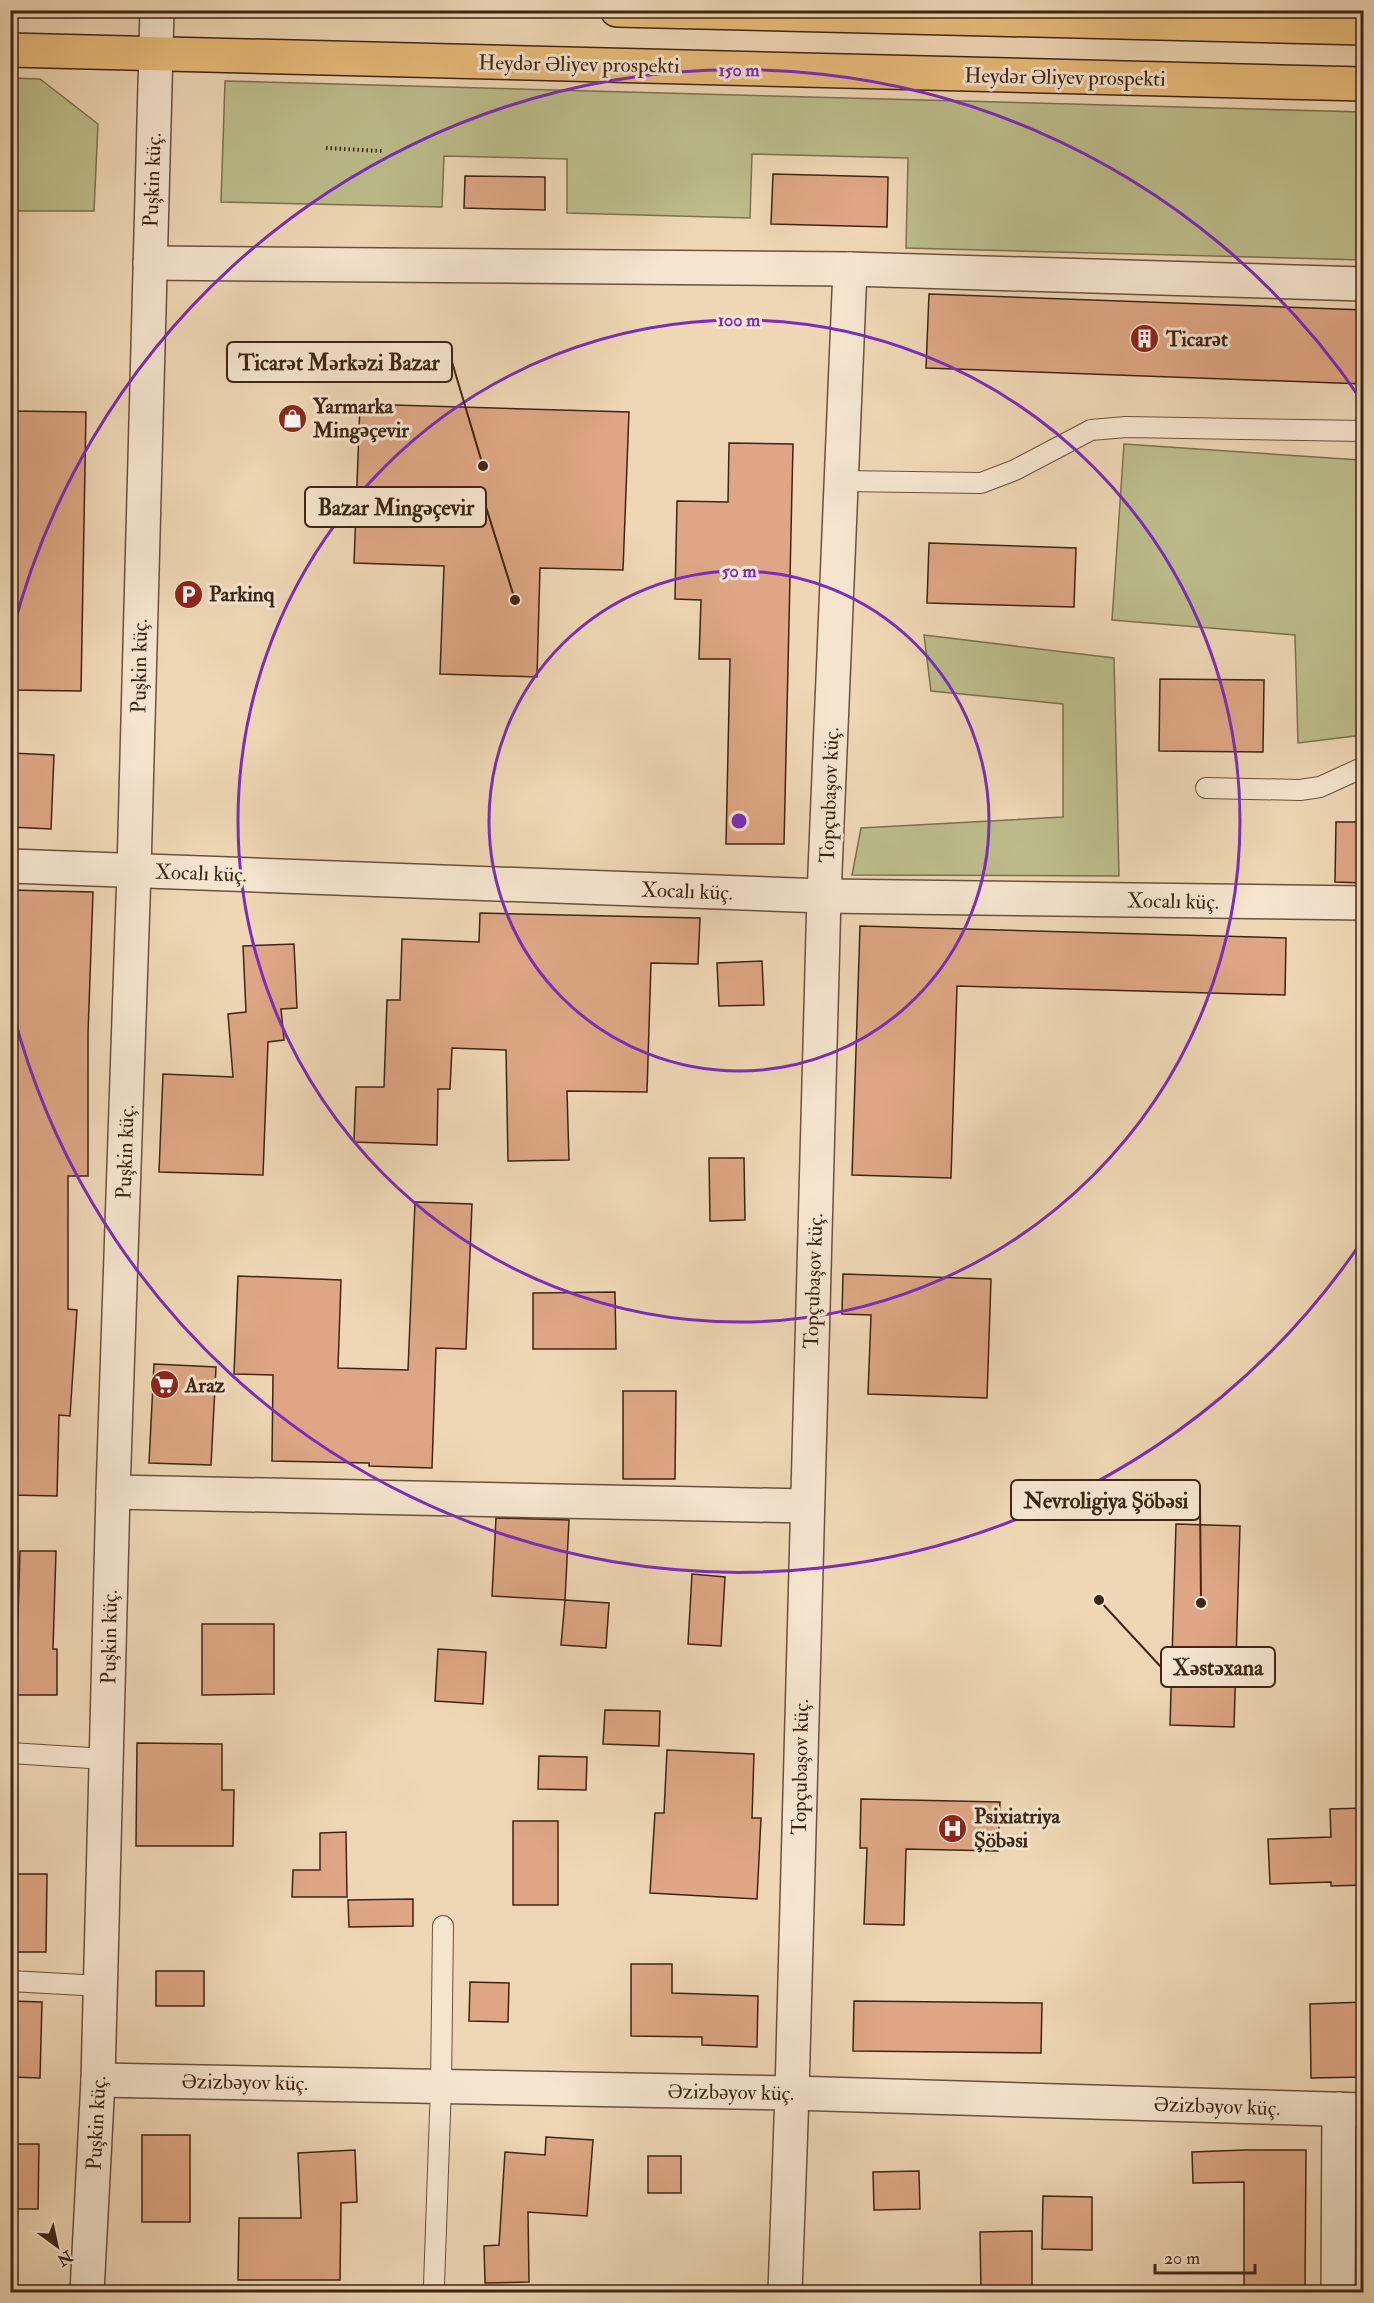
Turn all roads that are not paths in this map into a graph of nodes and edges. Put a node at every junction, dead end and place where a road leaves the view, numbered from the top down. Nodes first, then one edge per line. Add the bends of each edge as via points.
1 (157, 10) edge
2 (617, 10) edge
3 (1364, 28) edge
4 (10, 50) edge
5 (155, 53) junction
6 (1364, 84) edge
7 (150, 263) junction
8 (850, 269) junction
9 (1364, 284) edge
10 (1364, 431) edge
11 (842, 481) junction
12 (1364, 767) edge
13 (1206, 788) dead end
14 (10, 866) edge
15 (134, 871) junction
16 (824, 896) junction
17 (1364, 903) edge
18 (113, 1492) junction
19 (807, 1506) junction
20 (10, 1753) edge
21 (106, 1759) junction
22 (443, 1926) dead end
23 (10, 1981) edge
24 (101, 1986) junction
25 (98, 2080) junction
26 (441, 2085) junction
27 (792, 2093) junction
28 (1351, 2110) edge
29 (434, 2284) dead end
30 (87, 2292) edge
31 (785, 2292) edge
32 (1338, 2292) edge

1 - 5 street, Puşkin küç.
2 - 3 main road
4 - 5 main road, Heydər Əliyev prospekti
5 - 6 main road, Heydər Əliyev prospekti
5 - 7 street, Puşkin küç.
7 - 8 street
7 - 15 street, Puşkin küç.
8 - 9 street
8 - 11 street, Topçubaşov küç.
10 - 11 lane via 1126,427 1091,430 1015,470 981,483
11 - 16 street, Topçubaşov küç.
12 - 13 lane via 1320,787 1300,790
14 - 15 street, Xocalı küç.
15 - 16 street, Xocalı küç.
15 - 18 street, Puşkin küç.
16 - 17 street, Xocalı küç.
16 - 19 street, Topçubaşov küç.
18 - 19 street
18 - 21 street, Puşkin küç.
19 - 27 street, Topçubaşov küç.
20 - 21 lane
21 - 24 street, Puşkin küç.
22 - 26 lane
23 - 24 lane
24 - 25 street, Puşkin küç.
25 - 26 street, Əzizbəyov küç.
25 - 30 street, Puşkin küç.
26 - 27 street, Əzizbəyov küç.
26 - 29 lane
27 - 28 street, Əzizbəyov küç.
27 - 31 street, Topçubaşov küç.
28 - 32 street

